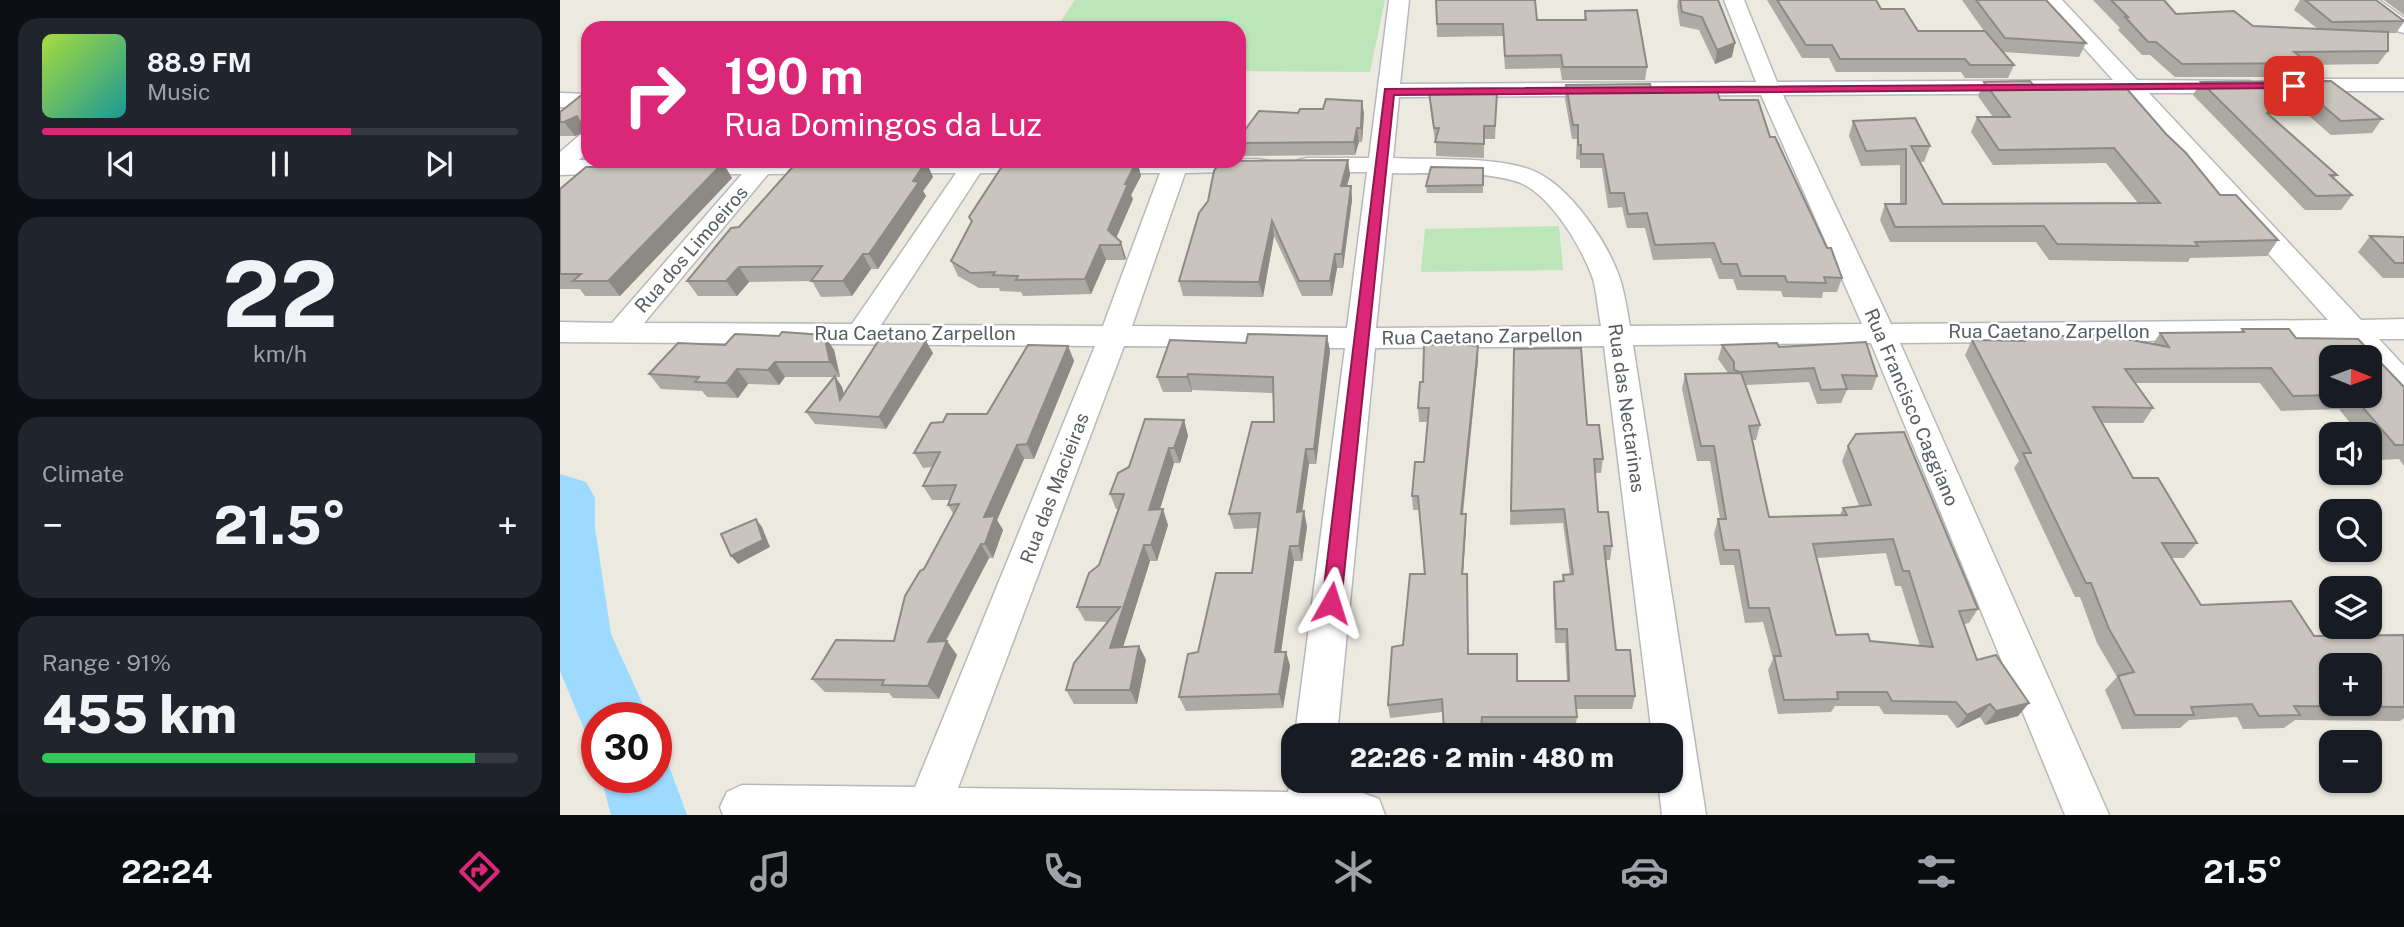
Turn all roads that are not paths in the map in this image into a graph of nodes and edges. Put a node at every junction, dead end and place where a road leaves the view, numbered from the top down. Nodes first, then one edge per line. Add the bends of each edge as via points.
1 (1399, 0) edge
2 (1734, 0) edge
3 (2051, 0) edge
4 (2366, 0) edge
5 (2404, 27) edge
6 (2404, 85) edge
7 (2129, 87) junction
8 (1769, 88) junction
9 (1389, 91) junction
10 (560, 100) edge
11 (581, 101) edge
12 (581, 146) edge
13 (1380, 165) junction
14 (560, 166) edge
15 (581, 166) edge
16 (1246, 166) edge
17 (760, 168) edge
18 (971, 168) edge
19 (1174, 168) edge
20 (2350, 329) junction
21 (2404, 329) edge
22 (560, 332) edge
23 (620, 332) junction
24 (861, 332) junction
25 (1881, 333) junction
26 (1617, 334) junction
27 (1114, 335) junction
28 (1362, 338) junction
29 (2404, 384) edge
30 (1317, 723) edge
31 (1309, 797) edge
32 (742, 807) dead end
33 (928, 809) junction
34 (1363, 815) edge
35 (1684, 815) edge
36 (2087, 815) edge

1 - 9 street
2 - 8 street, Rua Francisco Caggiano
3 - 7 street
4 - 5 street
6 - 7 street
7 - 8 street
7 - 20 street
8 - 9 street
8 - 25 street, Rua Francisco Caggiano
9 - 13 street
10 - 11 street
12 - 14 street
13 - 16 street, Rua das Nectarinas
13 - 26 street, Rua das Nectarinas via 1498,170 1526,176 1550,190 1592,247 1606,279
13 - 28 street
14 - 15 street, Rua das Nectarinas
17 - 23 street, Rua dos Limoeiros
18 - 24 street
19 - 27 street, Rua das Macieiras
20 - 21 street, Rua Caetano Zarpellon
20 - 25 street, Rua Caetano Zarpellon
20 - 29 street
22 - 23 street, Rua Caetano Zarpellon
23 - 24 street, Rua Caetano Zarpellon
24 - 27 street, Rua Caetano Zarpellon
25 - 26 street, Rua Caetano Zarpellon
25 - 36 street, Rua Francisco Caggiano
26 - 28 street, Rua Caetano Zarpellon
26 - 35 street, Rua das Nectarinas
27 - 28 street, Rua Caetano Zarpellon
27 - 33 street, Rua das Macieiras
28 - 30 street
31 - 33 street
31 - 34 street
32 - 33 street

